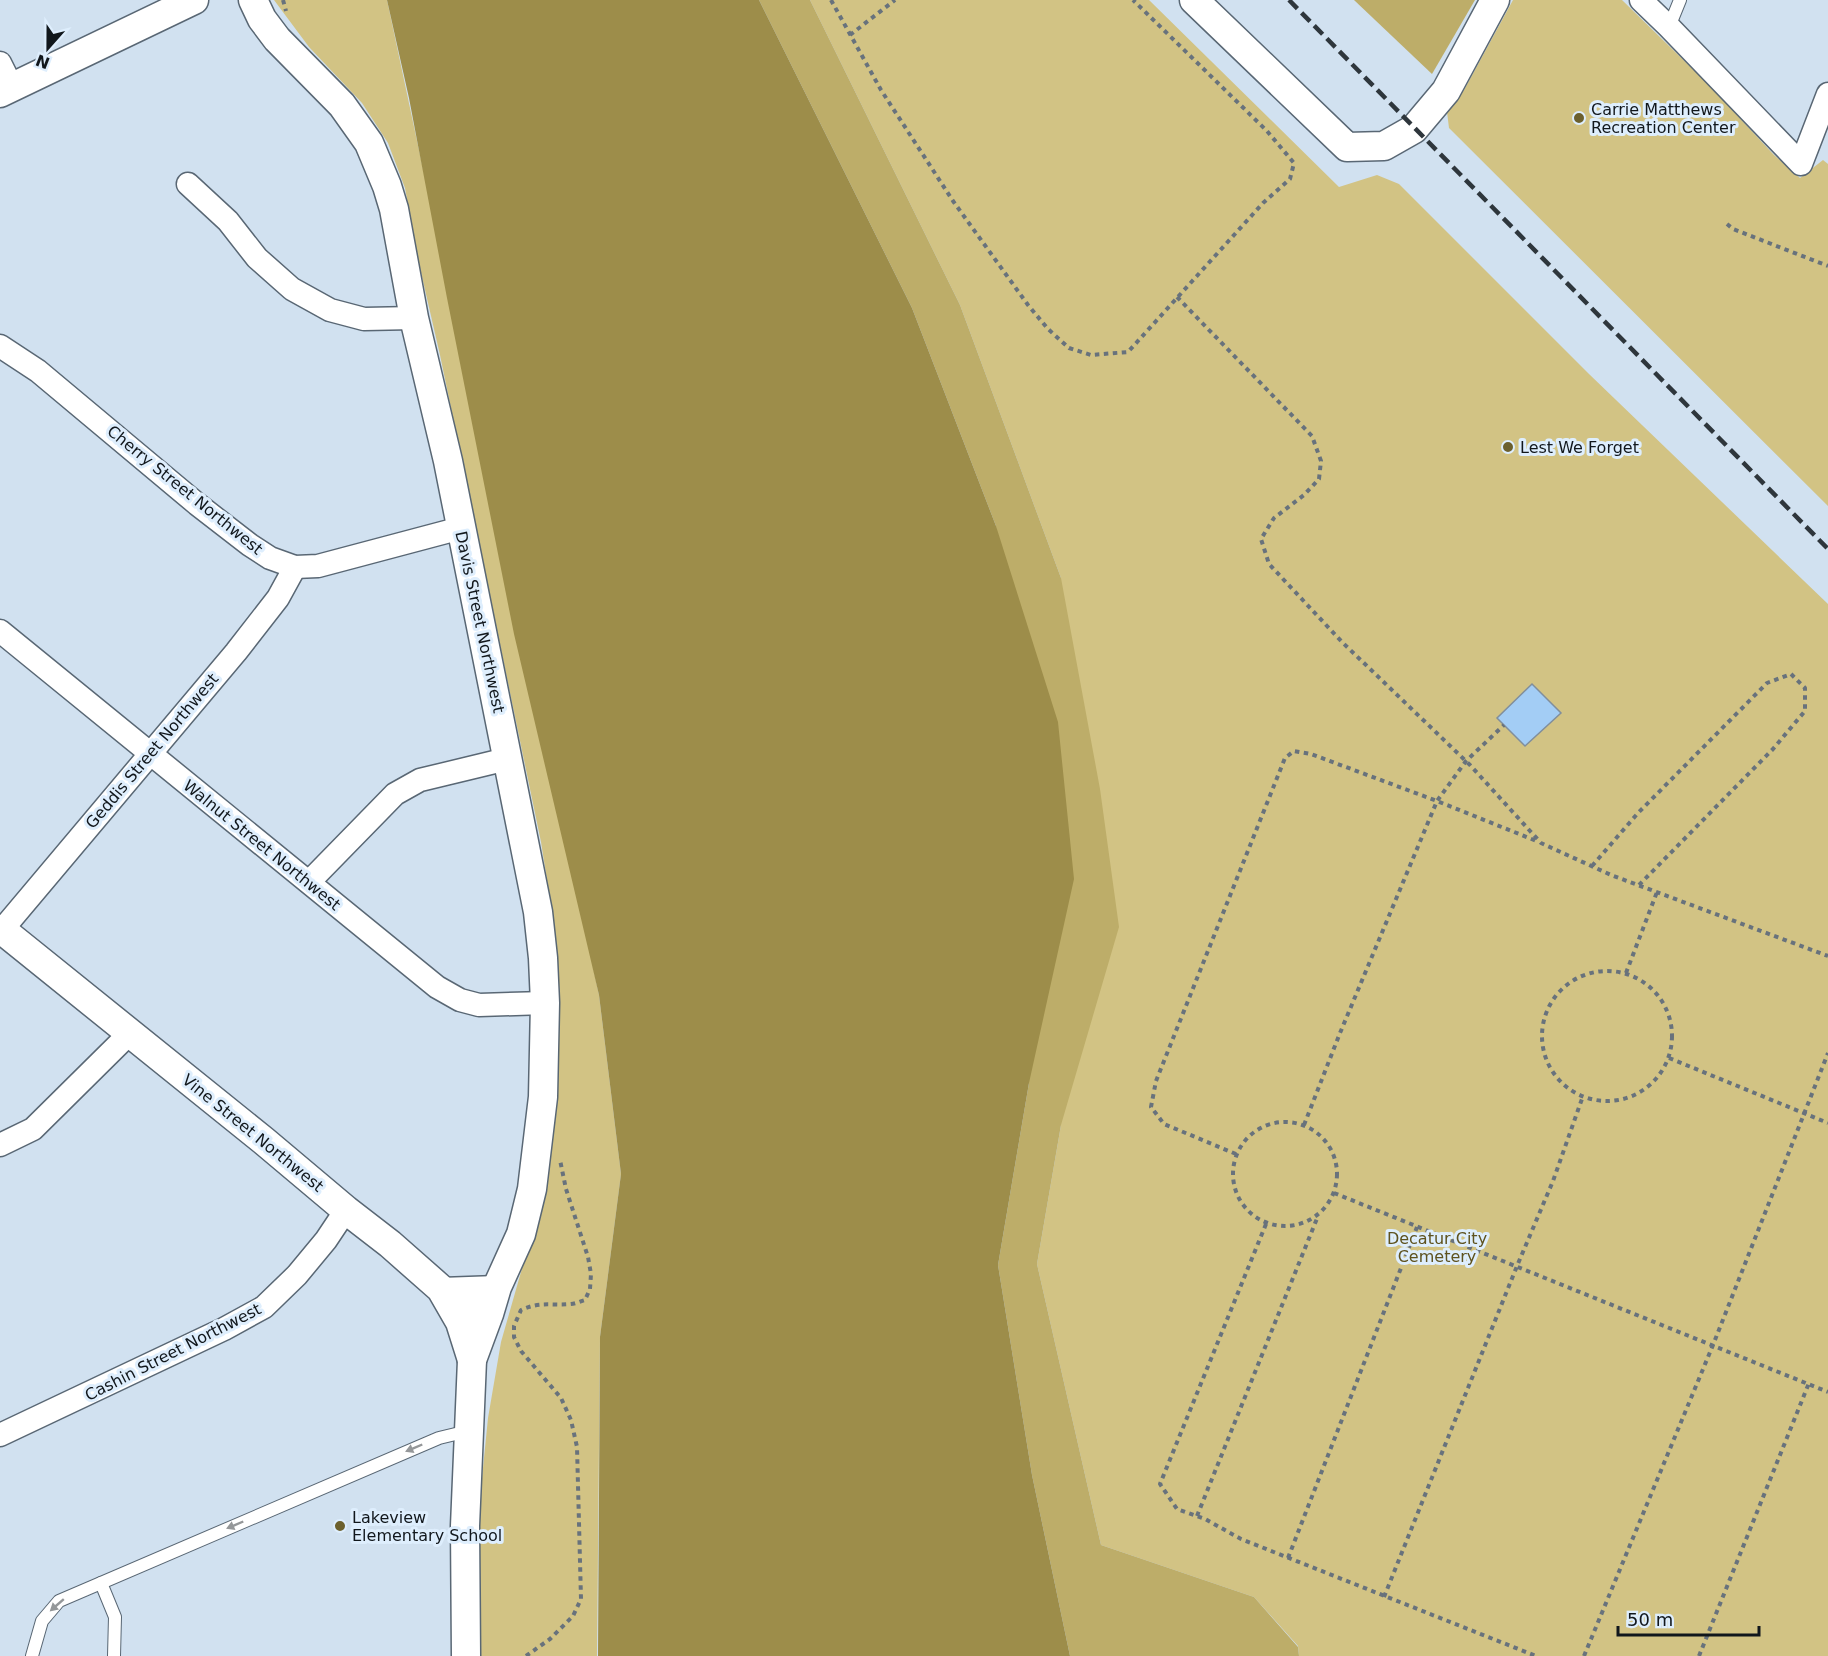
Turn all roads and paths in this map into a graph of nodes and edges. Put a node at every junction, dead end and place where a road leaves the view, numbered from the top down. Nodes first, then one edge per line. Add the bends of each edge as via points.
1 (194, 0) edge
2 (253, 0) edge
3 (831, 0) edge
4 (895, 0) edge
5 (1133, 0) edge
6 (1194, 0) edge
7 (1495, 0) edge
8 (1641, 0) edge
9 (1680, 0) edge
10 (1669, 27) junction
11 (850, 36) junction
12 (4, 81) edge
13 (1828, 94) edge
14 (188, 184) dead end
15 (1727, 224) dead end
16 (1828, 267) edge
17 (1177, 297) junction
18 (414, 318) junction
19 (0, 346) edge
20 (461, 528) junction
21 (295, 567) junction
22 (0, 631) edge
23 (1504, 725) dead end
24 (151, 754) junction
25 (507, 759) junction
26 (1466, 761) junction
27 (1437, 801) junction
28 (1541, 843) junction
29 (1592, 866) junction
30 (309, 882) junction
31 (1639, 885) junction
32 (1657, 892) junction
33 (1, 929) edge
34 (1828, 956) edge
35 (1626, 973) junction
36 (545, 1003) junction
37 (130, 1034) junction
38 (1828, 1053) edge
39 (1669, 1059) junction
40 (1583, 1096) junction
41 (1803, 1113) junction
42 (1828, 1124) edge
43 (1304, 1125) junction
44 (0, 1145) edge
45 (1236, 1154) junction
46 (1334, 1193) junction
47 (346, 1210) junction
48 (1318, 1215) junction
49 (1266, 1224) junction
50 (1417, 1227) junction
51 (1517, 1266) junction
52 (497, 1287) junction
53 (441, 1289) junction
54 (489, 1314) junction
55 (1713, 1345) junction
56 (472, 1360) junction
57 (1809, 1383) junction
58 (1828, 1392) edge
59 (470, 1431) junction
60 (0, 1435) edge
61 (1197, 1516) junction
62 (1288, 1558) junction
63 (101, 1582) junction
64 (1384, 1597) junction
65 (32, 1656) edge
66 (114, 1656) edge
67 (466, 1656) edge
68 (1536, 1656) edge
69 (1584, 1656) edge
70 (1699, 1656) edge

1 - 12 street
2 - 18 street, Davis Street Northwest via 277,39 342,105 369,143 394,209
3 - 11 path
4 - 11 path
5 - 17 path via 1267,131 1294,163 1290,179
6 - 7 street via 1347,147 1384,146 1414,129 1446,91
8 - 10 street
9 - 10 lane
10 - 13 street via 1801,164
11 - 17 path via 880,90 953,201 1028,305 1069,348 1091,355 1128,352
14 - 18 street via 228,221 257,258 292,289 330,310 364,319
15 - 16 path
17 - 26 path via 1312,436 1321,461 1318,479 1274,518 1261,539 1269,564 1342,642
18 - 20 street, Davis Street Northwest
19 - 21 street, Cherry Street Northwest via 38,371 250,545
20 - 21 street, Cherry Street Northwest via 318,566
20 - 25 street, Davis Street Northwest
21 - 24 street, Geddis Street Northwest via 278,598
22 - 24 street, Walnut Street Northwest
23 - 26 path
24 - 30 street, Walnut Street Northwest
24 - 33 street, Geddis Street Northwest
25 - 30 street via 420,780 395,794
25 - 36 street, Davis Street Northwest via 538,912
26 - 27 path
26 - 28 path
27 - 28 path
27 - 43 path
27 - 45 path via 1311,754 1294,751 1285,758 1156,1081 1151,1107 1164,1124
28 - 29 path
29 - 31 path
29 - 31 path via 1638,813 1767,683 1791,674 1804,688 1804,711 1773,749
30 - 36 street, Walnut Street Northwest via 436,987 460,1000 479,1005
31 - 32 path
32 - 34 path
32 - 35 path
33 - 37 street, Vine Street Northwest
35 - 39 path via 1645,982 1661,997 1670,1016 1673,1037
35 - 40 path via 1605,970 1584,974 1565,986 1551,1002 1543,1022 1542,1044 1549,1065 1562,1083
36 - 52 street, Davis Street Northwest via 543,1096 532,1189 521,1233
37 - 44 street via 33,1129
37 - 47 street, Vine Street Northwest
38 - 41 path
39 - 40 path via 1659,1077 1643,1091 1623,1100 1601,1101
39 - 41 path
40 - 51 path
41 - 42 path
41 - 55 path
43 - 45 path via 1288,1122 1264,1126 1245,1140
43 - 46 path via 1319,1134 1331,1149 1337,1166
45 - 49 path via 1233,1187 1240,1203
46 - 48 path
46 - 50 path
47 - 53 street, Vine Street Northwest
47 - 60 street, Cashin Street Northwest via 297,1275 264,1307 214,1335
48 - 49 path via 1293,1226
48 - 61 path
49 - 61 path via 1160,1484 1177,1509
50 - 51 path
50 - 62 path
51 - 55 path
51 - 64 path
52 - 53 street
52 - 54 street, Davis Street Northwest
53 - 54 street
53 - 56 street, Vine Street Northwest via 460,1322
54 - 56 street, Davis Street Northwest
55 - 57 path
55 - 69 path
56 - 59 street, Davis Street Northwest
57 - 58 path
57 - 70 path
59 -> 63 lane via 439,1438
59 - 67 street, Davis Street Northwest via 465,1526
61 - 62 path
62 - 64 path
63 -> 65 lane via 59,1601 42,1621
63 - 66 lane via 115,1617
64 - 68 path

